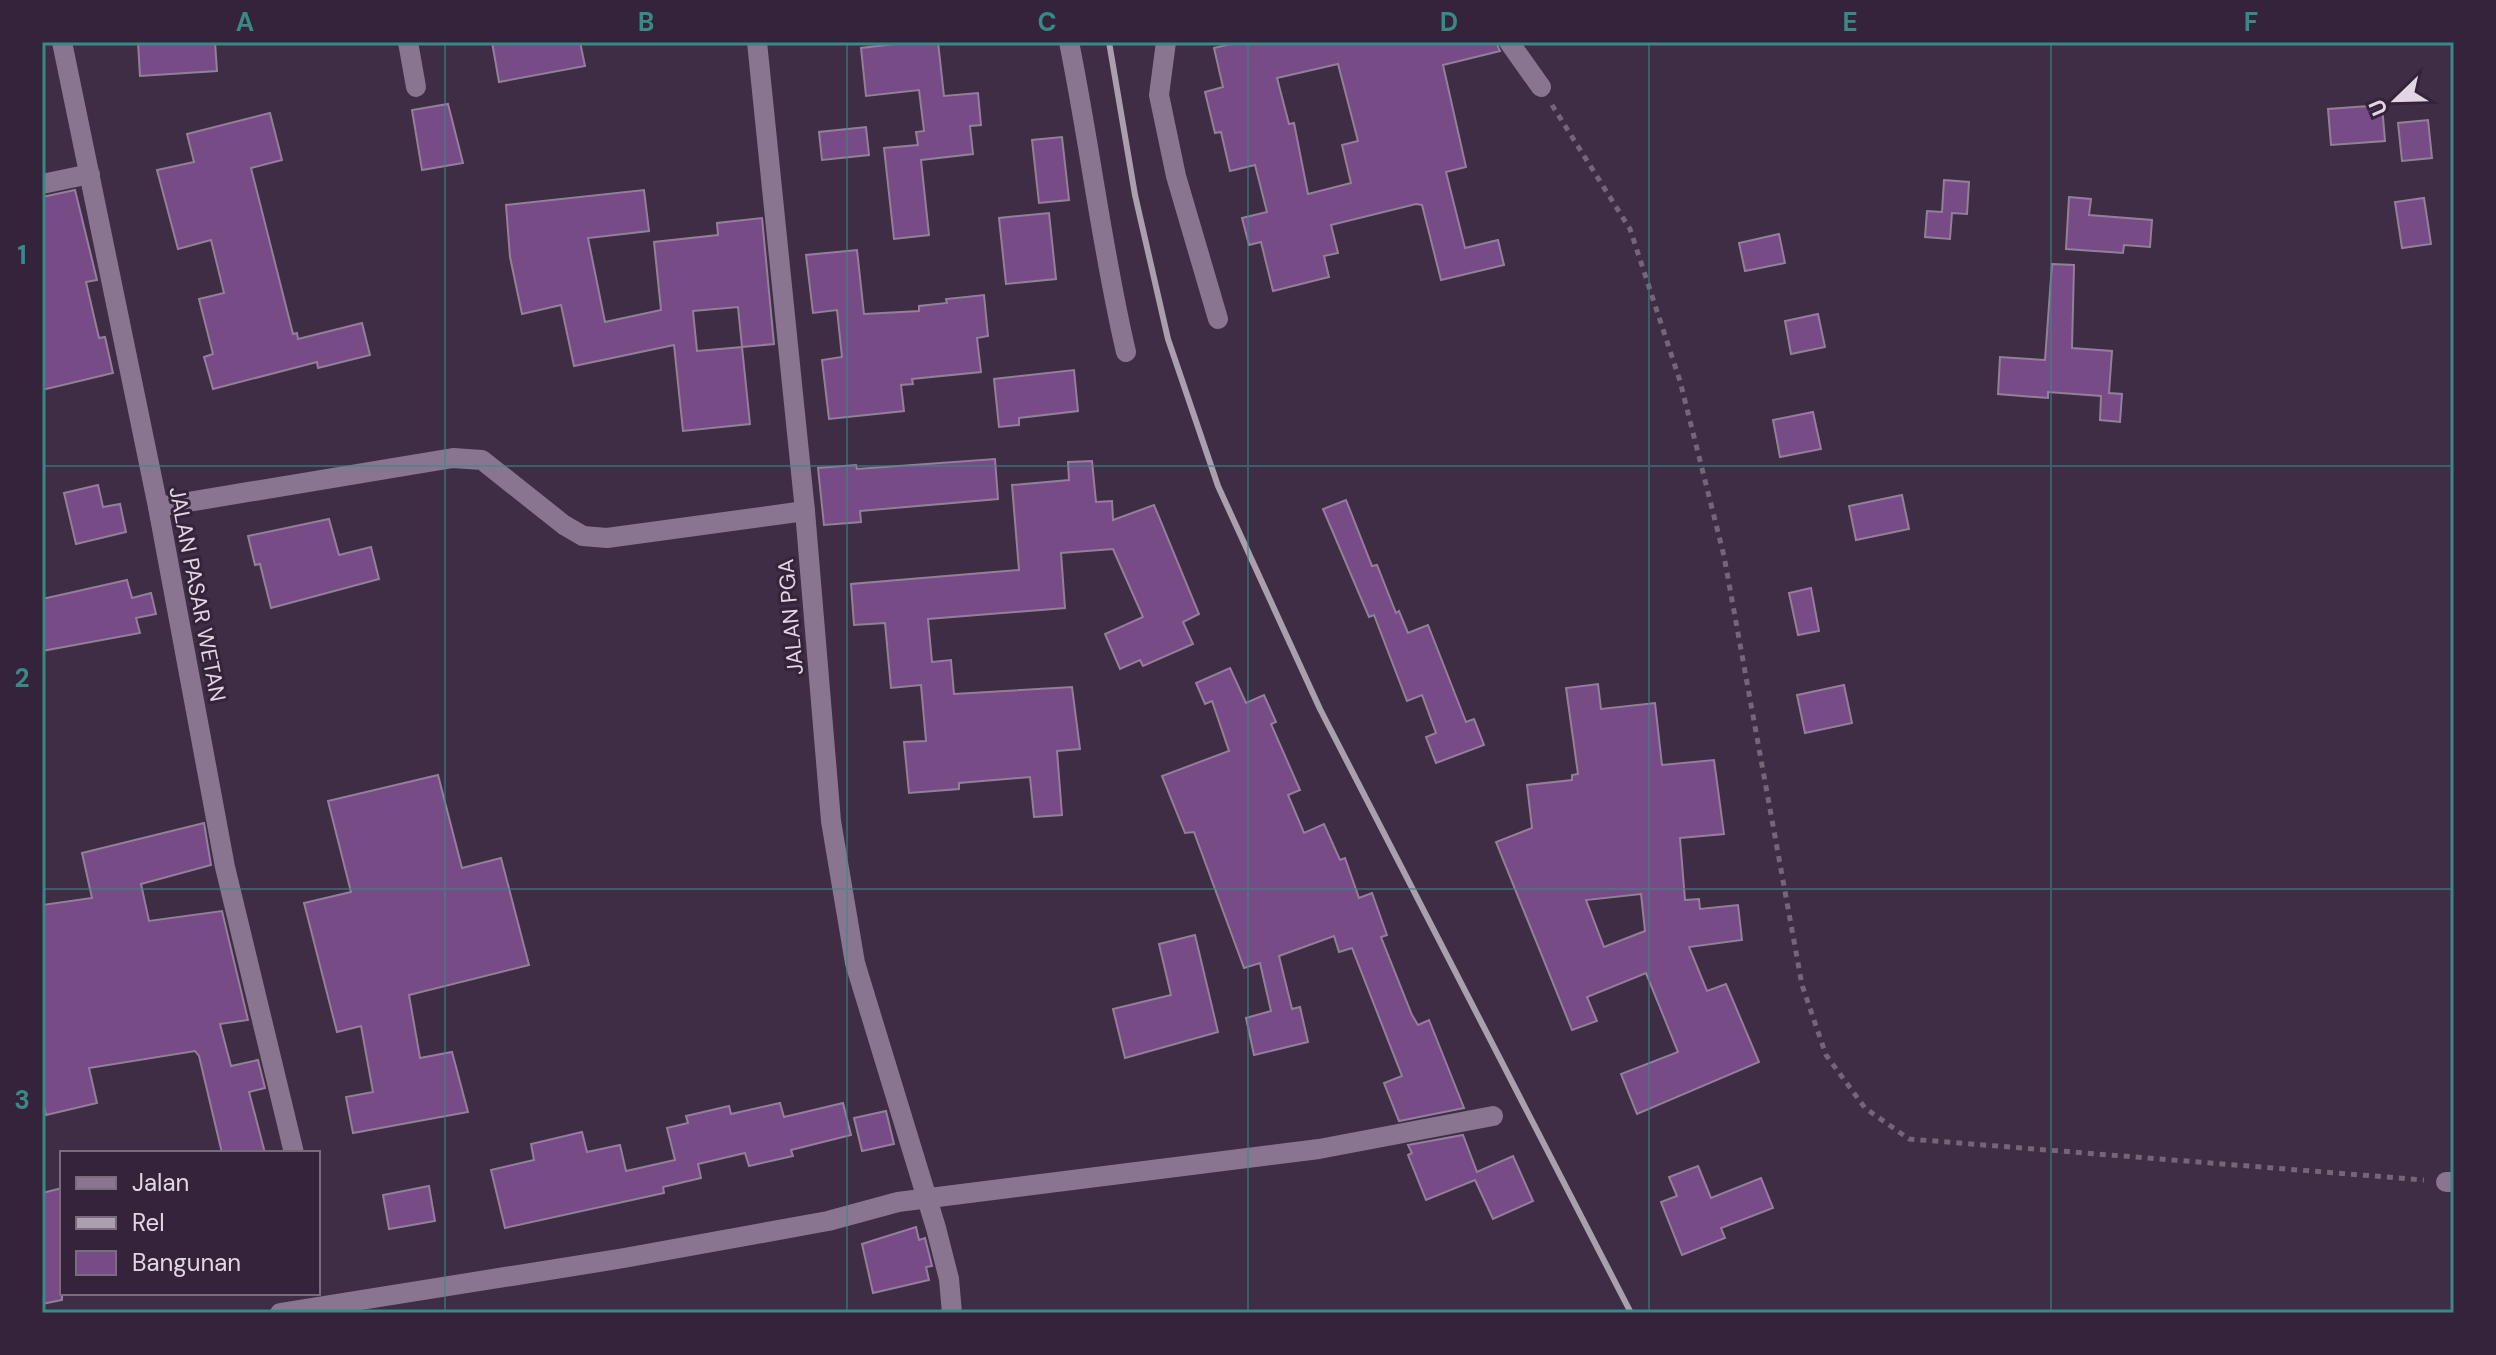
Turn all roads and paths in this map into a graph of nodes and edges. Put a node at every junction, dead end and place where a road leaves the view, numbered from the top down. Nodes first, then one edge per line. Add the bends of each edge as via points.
1 (62, 42) edge
2 (408, 42) edge
3 (757, 42) edge
4 (1069, 42) edge
5 (1166, 42) edge
6 (1509, 42) edge
7 (416, 87) dead end
8 (1541, 87) joint
9 (90, 174) junction
10 (42, 184) edge
11 (1218, 319) dead end
12 (1126, 352) dead end
13 (158, 507) junction
14 (805, 511) junction
15 (1493, 1116) dead end
16 (294, 1151) edge
17 (2450, 1182) edge
18 (923, 1188) junction
19 (318, 1300) edge
20 (280, 1313) edge
21 (952, 1313) edge

1 - 9 street, JALAN PASAR WETAN
2 - 7 street
3 - 14 street, JALAN PGA
4 - 12 street via 1092,151 1106,270
5 - 11 street via 1159,95 1176,176
6 - 8 street
8 - 17 path via 1630,229 1680,381 1724,556 1802,985 1826,1055 1865,1108 1909,1139
9 - 10 street
9 - 13 street, JALAN PASAR WETAN
13 - 14 street via 453,458 482,460 583,536 607,538
13 - 16 street, JALAN PASAR WETAN via 225,867
14 - 18 street, JALAN PGA via 831,821 855,963
15 - 18 street via 1319,1149
18 - 19 street via 828,1221
18 - 21 street, JALAN PGA via 949,1279
19 - 20 street

